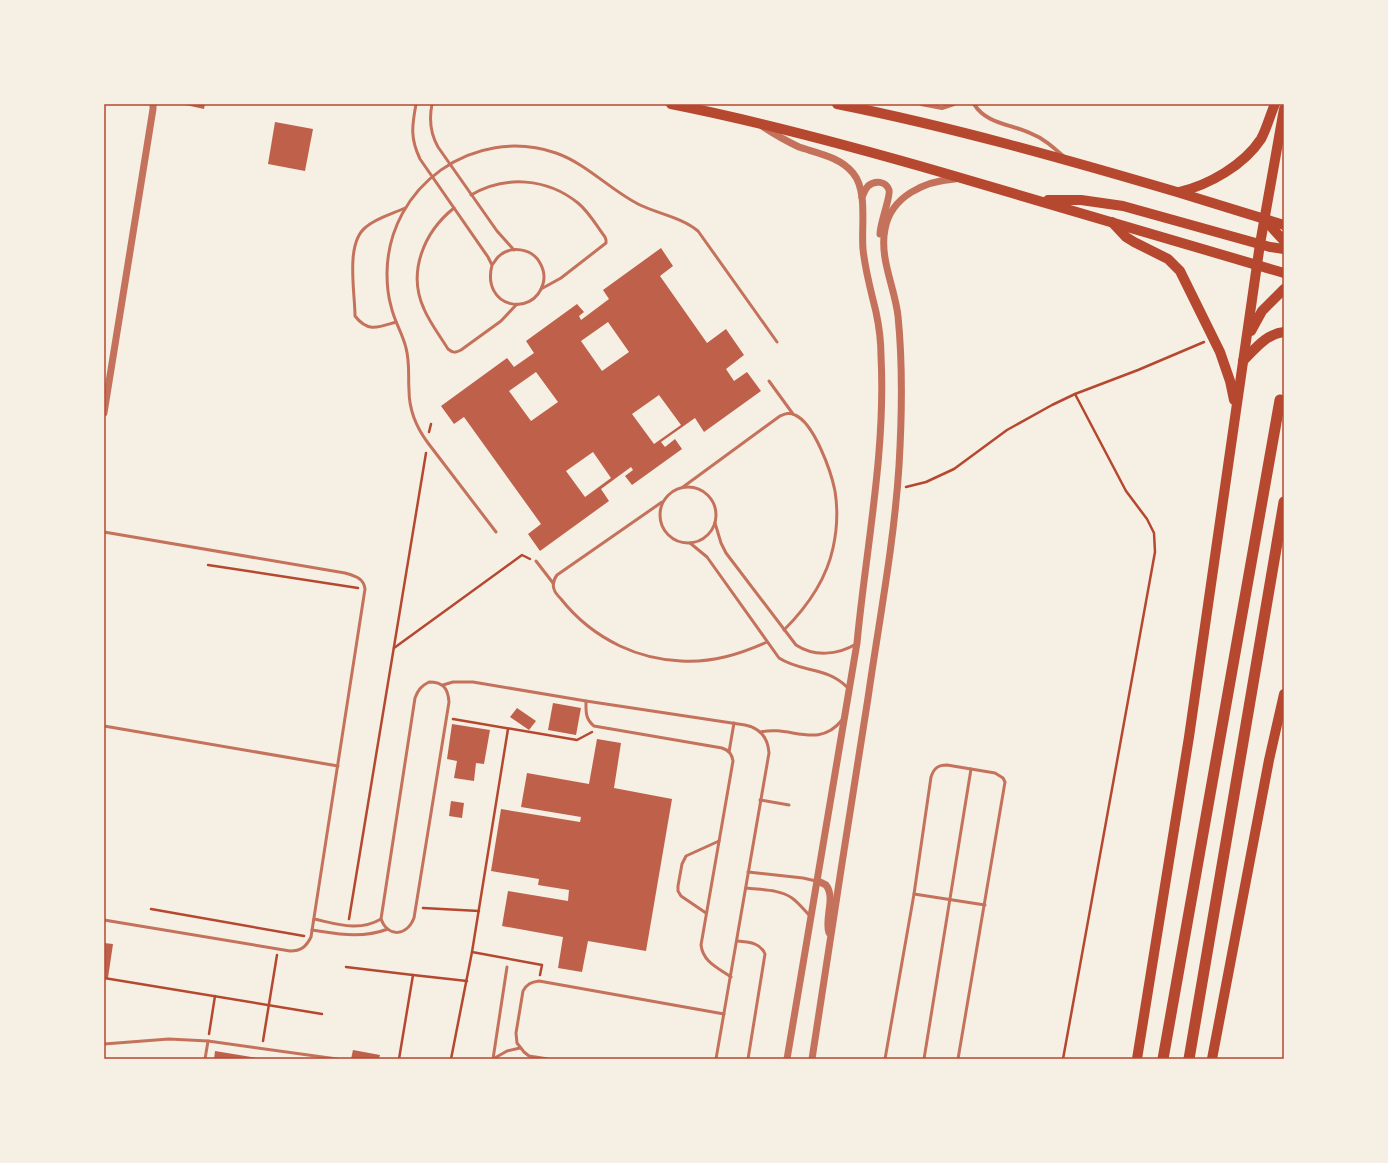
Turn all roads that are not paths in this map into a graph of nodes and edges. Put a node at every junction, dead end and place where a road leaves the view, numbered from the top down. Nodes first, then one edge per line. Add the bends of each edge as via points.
1 (416, 104) edge
2 (432, 104) edge
3 (671, 104) edge
4 (838, 104) edge
5 (921, 104) edge
6 (954, 104) edge
7 (974, 104) edge
8 (1275, 104) edge
9 (154, 106) edge
10 (1284, 109) edge
11 (759, 123) junction
12 (1067, 161) junction
13 (449, 164) junction
14 (432, 176) junction
15 (961, 178) junction
16 (1177, 192) junction
17 (471, 195) junction
18 (862, 197) junction
19 (1038, 200) junction
20 (405, 208) junction
21 (454, 208) junction
22 (1264, 219) junction
23 (1112, 222) junction
24 (1284, 225) edge
25 (1284, 241) edge
26 (1260, 244) junction
27 (884, 247) junction
28 (1284, 249) edge
29 (514, 250) junction
30 (492, 265) junction
31 (1257, 265) junction
32 (1284, 273) edge
33 (541, 288) junction
34 (1284, 289) edge
35 (518, 304) junction
36 (396, 322) junction
37 (1284, 332) edge
38 (1246, 341) junction
39 (777, 342) dead end
40 (1243, 361) junction
41 (769, 381) dead end
42 (1280, 400) dead end
43 (1236, 411) junction
44 (104, 413) edge
45 (793, 414) junction
46 (683, 487) junction
47 (662, 502) junction
48 (1284, 502) edge
49 (715, 523) junction
50 (104, 532) edge
51 (496, 532) dead end
52 (690, 543) junction
53 (536, 561) dead end
54 (553, 583) junction
55 (784, 630) junction
56 (767, 642) junction
57 (857, 643) junction
58 (443, 685) junction
59 (850, 690) junction
60 (1284, 694) edge
61 (586, 701) junction
62 (845, 715) junction
63 (734, 723) junction
64 (104, 726) edge
65 (761, 732) junction
66 (729, 752) junction
67 (338, 766) junction
68 (971, 769) junction
69 (760, 800) junction
70 (789, 805) dead end
71 (719, 841) junction
72 (748, 872) junction
73 (818, 882) junction
74 (746, 888) junction
75 (914, 894) junction
76 (950, 899) junction
77 (985, 905) junction
78 (706, 914) junction
79 (812, 918) junction
80 (314, 919) junction
81 (381, 919) junction
82 (104, 920) edge
83 (388, 929) junction
84 (312, 930) junction
85 (831, 937) junction
86 (737, 941) junction
87 (507, 968) dead end
88 (731, 977) junction
89 (724, 1014) junction
90 (208, 1041) junction
91 (104, 1044) edge
92 (520, 1048) junction
93 (205, 1059) edge
94 (337, 1059) edge
95 (493, 1059) edge
96 (548, 1059) edge
97 (716, 1059) edge
98 (748, 1059) edge
99 (788, 1059) edge
100 (812, 1059) edge
101 (885, 1059) edge
102 (924, 1059) edge
103 (958, 1059) edge
104 (1137, 1059) edge
105 (1163, 1059) edge
106 (1189, 1059) edge
107 (1212, 1059) edge

1 - 14 lane via 412,128 414,144 420,159
2 - 13 lane via 432,132
3 - 11 main road
4 - 12 main road
5 - 6 street via 942,108
7 - 12 street via 981,114 1040,138
8 - 16 main road via 1261,139 1249,153 1213,180
9 - 44 street
10 - 22 main road
11 - 15 main road
11 - 18 street via 784,140 846,166 856,178
12 - 16 main road
13 - 14 lane
13 - 17 lane
13 - 39 lane via 480,151 510,146 556,153 584,166 639,204 683,221 698,231
14 - 20 lane
14 - 21 lane
15 - 19 main road
15 - 27 street via 916,188 899,201 888,218
16 - 22 main road
17 - 29 lane
17 - 33 lane via 498,183 512,181 540,184 566,195 588,213 605,237 606,244 561,278
18 - 27 street via 873,183 881,182 888,186 889,198 880,230
18 - 57 street via 863,249 880,334 882,375 877,477
19 - 23 main road
19 - 26 main road via 1081,200 1123,206
20 - 36 lane via 388,256 390,306
20 - 36 lane via 365,227 354,244 353,255 355,316 360,323 368,327 377,328
21 - 30 lane
21 - 35 lane via 432,231 424,245 417,276 424,308 448,349 452,352 461,350 501,321
22 - 24 main road
22 - 25 main road
22 - 26 main road
23 - 31 main road
23 - 43 main road via 1134,242 1160,254 1180,271 1223,359
26 - 28 main road
26 - 31 main road
27 - 85 street via 898,313 901,348 897,488 886,578
29 - 30 lane via 505,252
29 - 33 lane via 528,252 539,261 544,274
30 - 35 lane via 490,283 494,292 504,301
31 - 32 main road
31 - 38 main road
33 - 35 lane via 534,298
34 - 38 main road via 1262,311
36 - 51 lane via 409,361 409,404 419,431
37 - 40 main road via 1269,336
38 - 40 main road
40 - 43 main road
41 - 45 lane
42 - 105 highway
43 - 104 main road
45 - 46 lane via 786,413 780,416
45 - 55 lane via 803,422 824,454 836,504 836,529 828,567 820,585 810,601
46 - 47 lane via 674,490
46 - 49 lane via 697,488 709,496 716,513
47 - 52 lane via 660,522 664,531 671,538
47 - 54 lane via 558,575
48 - 106 highway
49 - 52 lane via 706,537
49 - 55 lane via 726,553
50 - 67 lane via 345,573 362,580 365,589
52 - 56 lane via 707,557
53 - 54 lane
54 - 56 lane via 554,591 582,622 619,646 639,654 660,659 704,661 746,651
55 - 57 lane via 796,645 809,652 832,653 850,648
56 - 59 lane via 786,663 827,673
57 - 59 street
58 - 61 lane via 473,682
58 - 81 lane via 429,682 417,691
58 - 83 lane via 448,693 449,702 411,926 404,931
59 - 62 street
60 - 107 main road via 1267,768
61 - 63 lane
61 - 66 lane via 589,722 599,728 722,748
62 - 65 lane via 834,728 818,735 802,736 774,730
62 - 73 street
63 - 65 lane via 751,726
63 - 66 lane
64 - 67 lane
65 - 69 lane via 767,742 769,753
66 - 71 lane via 733,761
67 - 80 lane
68 - 75 lane via 940,765 932,772
68 - 76 lane
68 - 77 lane via 995,773 1005,782
69 - 70 lane
69 - 72 lane
71 - 78 lane
71 - 78 lane via 686,856 678,886 681,896
72 - 73 lane
72 - 74 lane
73 - 79 street
73 - 85 street via 826,885 829,891 827,928
74 - 79 lane via 784,894 792,898
74 - 86 lane
75 - 76 lane
75 - 101 lane
76 - 77 lane
76 - 102 lane
77 - 103 lane
78 - 88 lane via 702,951 708,961
79 - 99 street
80 - 81 lane via 348,926 365,926
80 - 84 lane
81 - 83 lane
82 - 84 lane via 298,951 311,937
83 - 84 lane via 356,936
85 - 100 street
86 - 88 lane
86 - 98 lane via 759,945 765,954
87 - 95 lane
88 - 89 lane
89 - 92 lane via 539,981 525,987 522,996 516,1038
89 - 97 lane
90 - 91 lane via 169,1039
90 - 93 lane
90 - 94 lane
92 - 95 lane via 507,1051
92 - 96 lane via 529,1056

